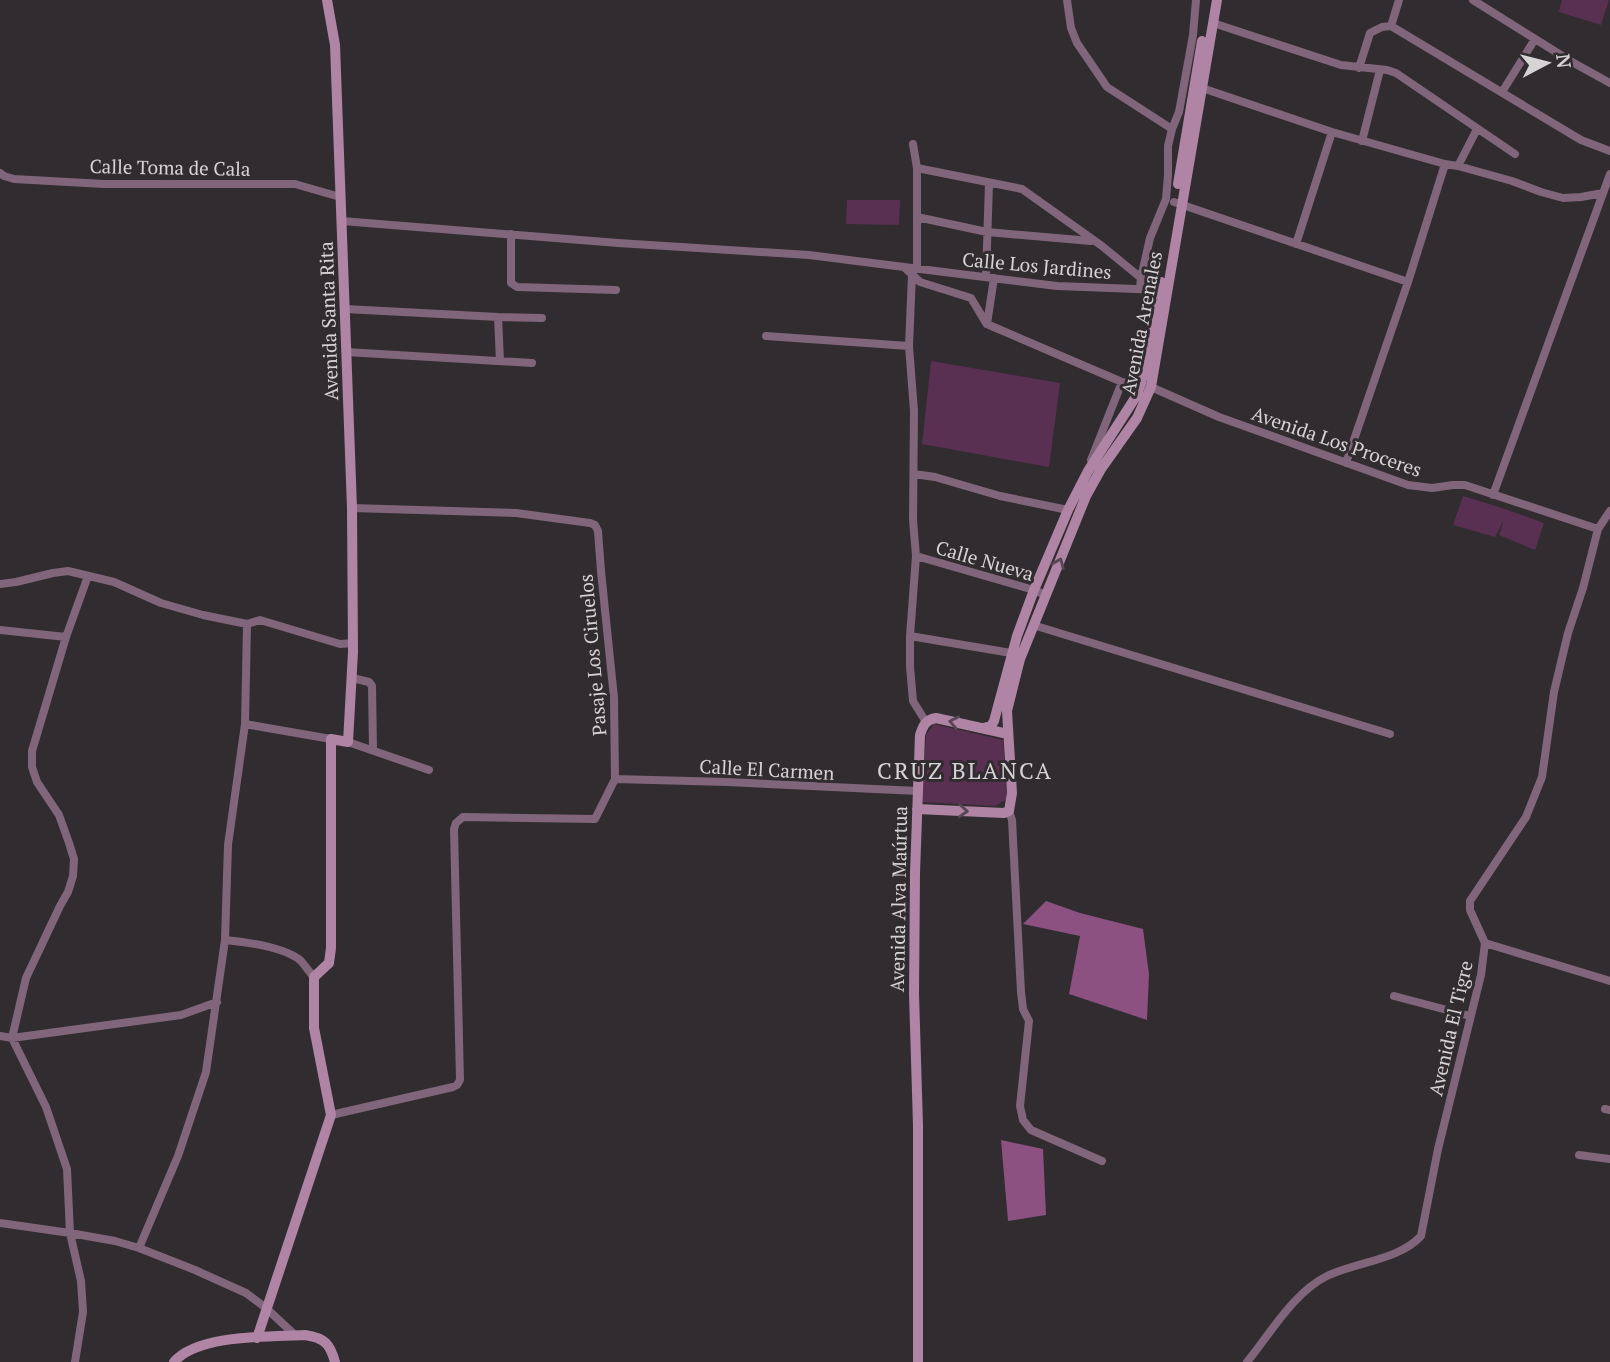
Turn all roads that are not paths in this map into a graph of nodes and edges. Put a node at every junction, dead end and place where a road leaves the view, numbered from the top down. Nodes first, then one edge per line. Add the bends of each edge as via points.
1 (327, 0) edge
2 (1067, 0) edge
3 (1196, 0) edge
4 (1210, 0) edge
5 (1217, 0) edge
6 (1399, 0) edge
7 (1473, 0) edge
8 (1213, 23) junction
9 (1391, 26) junction
10 (1535, 39) junction
11 (1359, 68) junction
12 (1380, 69) junction
13 (1610, 83) edge
14 (1202, 88) junction
15 (1502, 92) junction
16 (1172, 129) junction
17 (1477, 129) junction
18 (1332, 132) junction
19 (1362, 141) junction
20 (914, 144) dead end
21 (1610, 151) edge
22 (1515, 154) dead end
23 (1445, 164) junction
24 (1458, 166) junction
25 (917, 169) junction
26 (0, 173) edge
27 (1610, 174) edge
28 (989, 183) junction
29 (1603, 192) junction
30 (340, 197) junction
31 (1178, 204) junction
32 (918, 217) junction
33 (342, 221) junction
34 (987, 232) junction
35 (511, 234) junction
36 (1094, 242) junction
37 (1296, 244) junction
38 (914, 271) junction
39 (990, 278) junction
40 (1141, 278) junction
41 (1408, 282) junction
42 (1140, 288) junction
43 (615, 290) dead end
44 (1163, 290) junction
45 (345, 309) junction
46 (498, 317) junction
47 (542, 318) dead end
48 (987, 324) junction
49 (766, 336) dead end
50 (909, 346) junction
51 (346, 352) junction
52 (500, 360) junction
53 (532, 363) dead end
54 (1122, 382) junction
55 (1145, 386) junction
56 (1346, 463) junction
57 (1088, 471) junction
58 (914, 474) junction
59 (1493, 495) junction
60 (352, 508) junction
61 (1068, 510) junction
62 (1610, 511) edge
63 (1598, 529) junction
64 (915, 556) junction
65 (88, 576) junction
66 (0, 584) edge
67 (1034, 590) junction
68 (1045, 595) junction
69 (247, 624) junction
70 (1033, 625) junction
71 (0, 630) edge
72 (910, 636) junction
73 (66, 638) junction
74 (353, 643) junction
75 (1011, 653) junction
76 (352, 678) junction
77 (926, 722) junction
78 (245, 724) junction
79 (983, 728) junction
80 (1008, 734) junction
81 (1390, 734) dead end
82 (331, 739) junction
83 (348, 742) junction
84 (373, 750) junction
85 (429, 770) dead end
86 (615, 779) junction
87 (918, 791) junction
88 (917, 808) junction
89 (1009, 811) junction
90 (225, 940) junction
91 (1485, 943) junction
92 (314, 977) junction
93 (1610, 981) edge
94 (1394, 996) dead end
95 (217, 1002) junction
96 (1470, 1016) junction
97 (0, 1037) edge
98 (12, 1038) junction
99 (331, 1115) junction
100 (1579, 1155) dead end
101 (1610, 1159) edge
102 (1102, 1161) dead end
103 (0, 1223) edge
104 (70, 1233) junction
105 (139, 1248) junction
106 (266, 1308) junction
107 (296, 1336) junction
108 (257, 1338) junction
109 (75, 1362) edge
110 (174, 1362) edge
111 (335, 1362) edge
112 (918, 1362) edge
113 (1247, 1362) edge

1 - 30 street, Avenida Santa Rita via 335,43
2 - 16 street via 1077,43 1107,88
3 - 16 street via 1179,112
4 - 31 street
5 - 8 street, Avenida Arenales
6 - 9 street
7 - 10 street
8 - 11 street
8 - 14 street, Avenida Arenales
9 - 11 street via 1370,33
9 - 15 street
10 - 13 street
10 - 15 street
11 - 12 street
12 - 17 street via 1396,73
12 - 19 street
14 - 18 street
14 - 31 street, Avenida Arenales
15 - 21 street via 1581,140
16 - 40 street via 1166,199
17 - 22 street
17 - 24 street
18 - 19 street
18 - 37 street
19 - 23 street
20 - 25 street
23 - 24 street
23 - 41 street
24 - 29 street via 1563,198
25 - 28 street
25 - 32 street
26 - 30 street, Calle Toma de Cala via 14,179 104,184 295,184
27 - 29 street
28 - 34 street
28 - 36 street via 1022,189
29 - 59 street
30 - 33 street, Avenida Santa Rita
31 - 37 street
31 - 44 street, Avenida Arenales
32 - 34 street
32 - 38 street
33 - 35 street, Calle Los Jardines
33 - 45 street, Avenida Santa Rita
34 - 36 street
34 - 39 street
35 - 38 street, Calle Los Jardines via 809,255
35 - 43 street via 513,286
36 - 40 street
37 - 41 street
38 - 39 street, Calle Los Jardines
38 - 48 street via 920,282 971,298
38 - 50 street
39 - 42 street, Calle Los Jardines via 1057,286
39 - 48 street
40 - 42 street
41 - 56 street
42 - 44 street, Calle Los Jardines
44 - 55 street, Avenida Arenales
45 - 46 street
45 - 51 street, Avenida Santa Rita
46 - 47 street
46 - 52 street
48 - 54 street, Avenida Los Proceres
49 - 50 street
50 - 58 street
51 - 52 street
51 - 60 street, Avenida Santa Rita
52 - 53 street
54 - 55 street, Avenida Los Proceres
54 - 57 street
55 - 56 street, Avenida Los Proceres
55 - 57 street
68 -> 55 street, Avenida Arenales via 1086,496 1137,418
56 - 59 street, Avenida Los Proceres via 1408,485 1465,485
57 - 61 street
58 - 61 street
58 - 64 street
59 - 63 street, Avenida Los Proceres
60 - 74 street, Avenida Santa Rita
60 - 86 street, Pasaje Los Ciruelos via 516,513 596,527 614,698
61 - 67 street
62 - 63 street, Avenida El Tigre
63 - 91 street, Avenida El Tigre via 1553,692 1542,777 1526,817 1470,901
64 - 67 street, Calle Nueva
64 - 72 street
65 - 66 street via 68,571
65 - 69 street via 161,603
65 - 73 street
67 - 68 street, Calle Nueva
67 - 75 street
68 - 70 street, Avenida Arenales
69 - 74 street via 260,620 340,644
69 - 78 street
70 - 80 street, Avenida Arenales via 1007,711
70 - 81 street
71 - 73 street
72 - 75 street
72 - 77 street via 912,697
73 - 98 street via 32,751 32,767 66,833 74,859 73,876 26,978
74 - 76 street, Avenida Santa Rita
75 - 79 street via 994,721
76 - 83 street, Avenida Santa Rita
76 - 84 street via 372,686
79 -> 77 street via 936,718
77 - 87 street, Avenida Alva Maúrtua via 920,735
78 - 82 street
78 - 90 street via 228,845
79 - 80 street
80 - 89 street, Avenida Arenales
82 - 83 street
82 - 92 street via 331,948 329,963
83 - 84 street
84 - 85 street
86 - 87 street, Calle El Carmen
86 - 99 street, Pasaje Los Ciruelos via 595,818 463,817 456,823 460,1080 453,1087
87 - 88 street, Avenida Alva Maúrtua
88 -> 89 street
88 - 112 street, Avenida Alva Maúrtua
89 - 102 street via 1021,992 1029,1021 1020,1106 1023,1120 1031,1130
90 - 92 street via 276,949 299,960
90 - 95 street
91 - 93 street
91 - 96 street, Avenida El Tigre
92 - 99 street via 314,1028
94 - 96 street
95 - 98 street via 181,1015
95 - 105 street via 206,1072 178,1156
96 - 113 street, Avenida El Tigre via 1421,1236 1310,1287
97 - 98 street
98 - 104 street via 46,1107 67,1169
99 - 106 street
100 - 101 street
103 - 104 street
104 - 105 street
104 - 109 street via 83,1312
105 - 106 street via 246,1293
106 - 107 street
106 - 108 street
107 - 108 street
107 - 111 street via 324,1341
108 - 110 street via 197,1348

